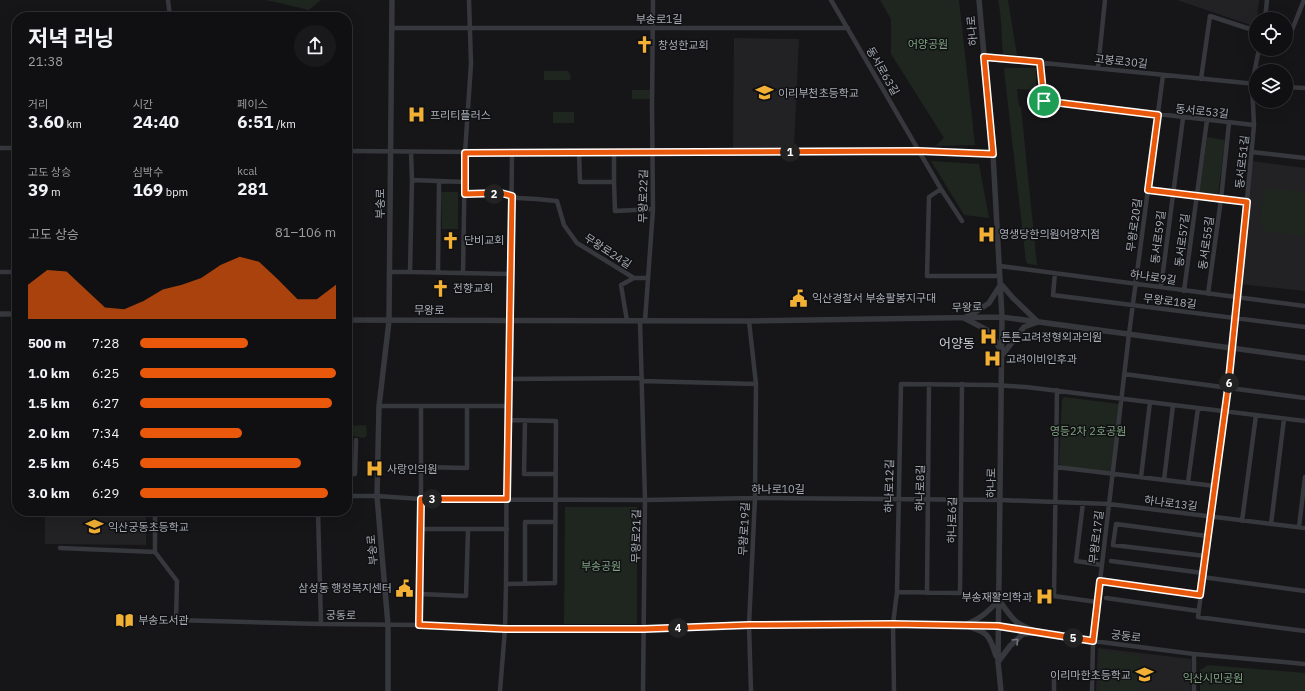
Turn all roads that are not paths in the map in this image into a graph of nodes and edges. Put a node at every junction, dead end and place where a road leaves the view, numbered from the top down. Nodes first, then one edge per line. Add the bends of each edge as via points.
1 (168, 0) edge
2 (392, 0) edge
3 (469, 0) edge
4 (653, 0) edge
5 (831, 0) edge
6 (979, 0) edge
7 (1105, 0) edge
8 (1267, 0) edge
9 (1304, 0) edge
10 (169, 12) edge
11 (1266, 12) edge
12 (470, 27) junction
13 (392, 28) junction
14 (652, 28) junction
15 (848, 28) junction
16 (1249, 28) edge
17 (1293, 28) edge
18 (984, 57) junction
19 (1040, 62) junction
20 (1098, 68) junction
21 (1163, 75) junction
22 (1201, 79) junction
23 (1249, 84) edge
24 (1293, 87) edge
25 (1305, 88) edge
26 (1254, 108) edge
27 (1158, 115) junction
28 (1183, 118) junction
29 (1207, 120) junction
30 (1229, 123) junction
31 (1254, 126) junction
32 (0, 148) edge
33 (12, 148) edge
34 (352, 151) edge
35 (390, 151) junction
36 (919, 151) junction
37 (412, 152) junction
38 (653, 152) junction
39 (1252, 152) junction
40 (465, 153) junction
41 (512, 153) junction
42 (579, 153) junction
43 (614, 153) junction
44 (993, 154) junction
45 (1305, 158) edge
46 (412, 180) junction
47 (439, 181) junction
48 (465, 182) junction
49 (614, 182) junction
50 (941, 189) junction
51 (1148, 190) junction
52 (1172, 193) junction
53 (465, 194) junction
54 (512, 196) junction
55 (1196, 196) junction
56 (1221, 199) junction
57 (1247, 202) junction
58 (653, 209) junction
59 (962, 221) dead end
60 (1000, 266) junction
61 (0, 272) edge
62 (12, 272) edge
63 (390, 272) junction
64 (410, 272) junction
65 (438, 272) junction
66 (463, 273) junction
67 (1055, 273) junction
68 (510, 274) junction
69 (1000, 276) junction
70 (634, 278) junction
71 (648, 278) junction
72 (1001, 284) junction
73 (1135, 284) junction
74 (1161, 287) junction
75 (1184, 290) junction
76 (1208, 294) junction
77 (1238, 298) junction
78 (1132, 305) junction
79 (1305, 306) edge
80 (0, 314) edge
81 (12, 314) edge
82 (1002, 317) junction
83 (964, 318) junction
84 (1236, 318) junction
85 (352, 320) edge
86 (510, 320) junction
87 (389, 321) junction
88 (627, 321) junction
89 (643, 321) junction
90 (749, 321) junction
91 (1038, 322) junction
92 (1305, 327) edge
93 (1129, 334) junction
94 (1231, 349) junction
95 (1003, 354) junction
96 (1304, 358) edge
97 (1124, 374) junction
98 (509, 379) junction
99 (642, 380) junction
100 (756, 384) junction
101 (929, 384) junction
102 (962, 384) junction
103 (1002, 385) junction
104 (1228, 388) junction
105 (1057, 390) junction
106 (1121, 398) junction
107 (1305, 398) edge
108 (1150, 402) junction
109 (1173, 405) junction
110 (379, 406) junction
111 (507, 406) junction
112 (421, 407) junction
113 (467, 407) junction
114 (1198, 408) junction
115 (1225, 411) junction
116 (1256, 415) junction
117 (1284, 419) junction
118 (508, 420) junction
119 (525, 421) junction
120 (1305, 421) edge
121 (356, 440) dead end
122 (421, 467) junction
123 (1056, 467) junction
124 (352, 474) edge
125 (555, 474) junction
126 (1112, 474) junction
127 (1141, 477) junction
128 (1305, 477) edge
129 (1164, 480) junction
130 (1188, 482) junction
131 (1215, 486) junction
132 (352, 496) edge
133 (377, 496) junction
134 (755, 498) junction
135 (421, 499) junction
136 (507, 499) junction
137 (555, 499) junction
138 (898, 499) junction
139 (645, 500) junction
140 (928, 500) junction
141 (962, 500) junction
142 (1001, 500) junction
143 (1055, 502) junction
144 (1083, 503) junction
145 (1109, 504) junction
146 (155, 516) edge
147 (318, 516) edge
148 (1211, 517) junction
149 (1242, 520) junction
150 (555, 522) junction
151 (1271, 524) junction
152 (1298, 528) junction
153 (1305, 528) edge
154 (420, 529) junction
155 (507, 529) junction
156 (468, 530) junction
157 (1208, 536) junction
158 (60, 548) dead end
159 (155, 552) junction
160 (1205, 556) junction
161 (1111, 561) dead end
162 (1102, 565) junction
163 (1203, 575) junction
164 (1100, 581) junction
165 (506, 584) junction
166 (525, 584) junction
167 (1305, 591) edge
168 (897, 592) junction
169 (927, 593) junction
170 (420, 594) junction
171 (1200, 595) junction
172 (1106, 598) dead end
173 (999, 600) junction
174 (1097, 602) junction
175 (1198, 611) junction
176 (321, 624) junction
177 (893, 624) junction
178 (388, 625) junction
179 (419, 625) junction
180 (749, 625) junction
181 (964, 625) junction
182 (998, 626) junction
183 (505, 629) junction
184 (644, 629) junction
185 (1305, 631) edge
186 (1040, 632) junction
187 (1093, 641) junction
188 (1194, 654) junction
189 (998, 662) junction
190 (1305, 664) edge
191 (1092, 674) junction
192 (388, 691) edge
193 (500, 691) edge
194 (643, 691) edge
195 (750, 691) edge
196 (894, 691) edge
197 (1001, 691) edge
198 (1054, 691) edge
199 (1092, 691) edge
200 (1194, 691) edge

1 - 10 street
2 - 13 street, 부송로
3 - 12 street
4 - 14 street, 무왕로22길
5 - 15 street, 동서로63길
6 - 18 street, 하나로
7 - 20 street
8 - 11 street
9 - 17 street
12 - 13 street, 부송로1길
12 - 14 street, 부송로1길
12 - 40 street via 471,64
13 - 35 street, 부송로
14 - 15 street, 부송로1길
14 - 38 street, 무왕로22길
15 - 36 street, 동서로63길
16 - 22 street via 1210,16
18 - 19 street, 고봉로30길
18 - 44 street, 하나로
19 - 20 street, 고봉로30길
19 - 27 street, 동서로53길 via 1044,101
20 - 21 street, 고봉로30길
21 - 22 street, 고봉로30길
21 - 27 street, 무왕로20길
22 - 23 street, 고봉로30길
24 - 25 street
26 - 31 street, 동서로51길
27 - 28 street, 동서로53길
27 - 51 street, 무왕로20길
28 - 29 street, 동서로53길
28 - 52 street, 동서로59길
29 - 30 street, 동서로53길
29 - 55 street, 동서로57길
30 - 31 street, 동서로53길
30 - 56 street, 동서로55길
31 - 39 street, 동서로51길
32 - 33 street
34 - 35 street
35 - 37 street
35 - 63 street, 부송로
36 - 38 street
36 - 44 street
36 - 50 street, 동서로63길
37 - 40 street
37 - 46 street
38 - 43 street
38 - 58 street, 무왕로22길
39 - 45 street
39 - 57 street, 동서로51길
40 - 41 street
40 - 48 street
41 - 42 street
41 - 54 street
42 - 43 street
42 - 49 street via 580,182
43 - 49 street
44 - 60 street, 하나로
46 - 47 street
46 - 64 street
47 - 48 street
47 - 65 street
48 - 53 street
49 - 58 street via 615,211
50 - 59 street, 동서로63길
50 - 69 street via 929,197 927,276
51 - 52 street, 무왕로20길
51 - 73 street, 무왕로20길
52 - 55 street, 무왕로20길
52 - 74 street, 동서로59길
53 - 54 street, 무왕로24길 via 501,193
53 - 66 street
54 - 68 street
54 - 70 street, 무왕로24길 via 557,202 564,225 577,243
55 - 56 street, 무왕로20길
55 - 75 street, 동서로57길
56 - 57 street, 무왕로20길
56 - 76 street, 동서로55길
57 - 77 street, 동서로51길
58 - 71 street, 무왕로22길
60 - 67 street, 하나로9길
60 - 69 street, 하나로
61 - 62 street
63 - 64 street
63 - 87 street, 부송로
64 - 65 street
65 - 66 street
66 - 68 street
67 - 73 street, 하나로9길
67 - 78 street, 무왕로18길 via 1053,295
68 - 86 street
69 - 72 street, 하나로
70 - 71 street, 무왕로24길
70 - 88 street via 621,285
71 - 89 street, 무왕로22길
72 - 82 street, 하나로
72 - 83 street via 989,303
72 - 91 street
73 - 74 street, 하나로9길
73 - 78 street, 무왕로20길
74 - 75 street, 하나로9길
75 - 76 street, 하나로9길
76 - 77 street, 하나로9길
77 - 79 street, 하나로9길
77 - 84 street, 동서로51길
78 - 84 street, 무왕로18길
78 - 93 street, 무왕로20길
80 - 81 street
82 - 83 street, 무왕로
82 - 91 street, 무왕로
82 - 95 street, 하나로
83 - 90 street, 무왕로
83 - 95 street via 987,330
84 - 92 street, 무왕로18길
84 - 94 street, 동서로51길
85 - 87 street, 무왕로
86 - 87 street, 무왕로
86 - 88 street, 무왕로
86 - 98 street
87 - 110 street, 부송로
88 - 89 street, 무왕로
89 - 90 street, 무왕로
89 - 99 street, 무왕로21길
90 - 100 street, 무왕로19길
91 - 93 street, 무왕로
91 - 95 street via 1024,327
93 - 94 street, 무왕로
93 - 97 street, 무왕로17길
94 - 96 street, 무왕로
94 - 104 street, 동서로51길
95 - 103 street, 하나로
97 - 104 street
97 - 106 street, 무왕로17길
98 - 99 street
98 - 111 street
99 - 100 street
99 - 139 street, 무왕로21길
100 - 134 street, 무왕로19길
101 - 102 street, 하나로12길
101 - 138 street, 하나로12길 via 901,384
101 - 140 street, 하나로8길
102 - 103 street, 하나로12길
102 - 141 street, 하나로6길
103 - 105 street, 하나로12길
103 - 142 street, 하나로
104 - 107 street
104 - 115 street, 동서로51길
105 - 106 street, 하나로12길
105 - 123 street
106 - 108 street, 하나로12길
106 - 126 street, 무왕로17길
108 - 109 street, 하나로12길
108 - 127 street
109 - 114 street, 하나로12길
109 - 129 street
110 - 112 street
110 - 133 street, 부송로
111 - 113 street
111 - 118 street
112 - 113 street
112 - 122 street
113 - 122 street via 467,468
114 - 115 street, 하나로12길
114 - 130 street
115 - 116 street, 하나로12길
115 - 131 street, 동서로51길
116 - 117 street, 하나로12길
116 - 149 street
117 - 120 street, 하나로12길
117 - 151 street
118 - 119 street
118 - 136 street
119 - 125 street via 556,421
119 - 125 street via 524,474
121 - 124 street via 355,474
122 - 135 street
123 - 126 street
123 - 143 street
125 - 137 street
126 - 127 street
126 - 145 street, 무왕로17길
127 - 129 street
128 - 152 street
129 - 130 street
130 - 131 street
131 - 148 street, 동서로51길
132 - 133 street, 하나로10길
133 - 135 street, 하나로10길
133 - 178 street, 부송로
134 - 138 street, 하나로10길
134 - 139 street, 하나로10길
134 - 180 street, 무왕로19길
135 - 136 street, 하나로10길
135 - 154 street
136 - 137 street, 하나로10길
136 - 155 street
137 - 139 street, 하나로10길
137 - 150 street
138 - 140 street, 하나로10길
138 - 168 street, 하나로12길
139 - 184 street, 무왕로21길
140 - 141 street, 하나로10길
140 - 169 street, 하나로8길
141 - 142 street, 하나로10길
141 - 169 street, 하나로6길 via 960,593
142 - 143 street, 하나로13길
142 - 173 street, 하나로
143 - 144 street, 하나로13길
143 - 174 street via 1054,596
144 - 145 street, 하나로13길
144 - 162 street via 1076,561
145 - 148 street, 하나로13길
145 - 162 street, 무왕로17길
146 - 159 street
147 - 176 street
148 - 149 street, 하나로13길
148 - 157 street, 동서로51길
149 - 151 street, 하나로13길
150 - 166 street via 555,583
150 - 166 street via 525,522
151 - 152 street, 하나로13길
152 - 153 street, 하나로13길
154 - 156 street
154 - 170 street
155 - 156 street
155 - 165 street
156 - 170 street via 466,596
157 - 160 street, 동서로51길
157 - 160 street via 1116,524 1113,544
158 - 159 street
159 - 176 street, 궁동로 via 177,581 176,620
160 - 163 street, 동서로51길
161 - 163 street
162 - 164 street, 무왕로17길
163 - 167 street
163 - 171 street, 동서로51길
164 - 171 street
164 - 174 street, 무왕로17길
165 - 166 street
165 - 183 street
168 - 169 street, 하나로6길
168 - 177 street, 하나로12길
170 - 179 street
171 - 175 street, 동서로51길
172 - 175 street
173 - 181 street via 976,621
173 - 182 street, 하나로
173 - 186 street via 1023,628
174 - 187 street, 무왕로17길
175 - 185 street via 1198,617
176 - 178 street, 궁동로
177 - 180 street, 궁동로
177 - 181 street, 궁동로
177 - 196 street, 하나로12길
178 - 179 street, 궁동로
178 - 192 street, 부송로
179 - 183 street, 궁동로
180 - 184 street, 궁동로
180 - 195 street, 무왕로19길
181 - 182 street, 궁동로
181 - 189 street via 982,631 991,640
182 - 186 street, 궁동로
182 - 189 street, 하나로
183 - 184 street, 궁동로
183 - 193 street
184 - 194 street, 무왕로21길
186 - 187 street, 궁동로
189 -> 186 street via 1023,634
187 - 188 street, 궁동로
187 - 191 street, 무왕로17길
188 - 190 street, 궁동로
188 - 200 street
189 - 197 street, 하나로
191 - 198 street via 1054,674
191 - 199 street, 무왕로17길

